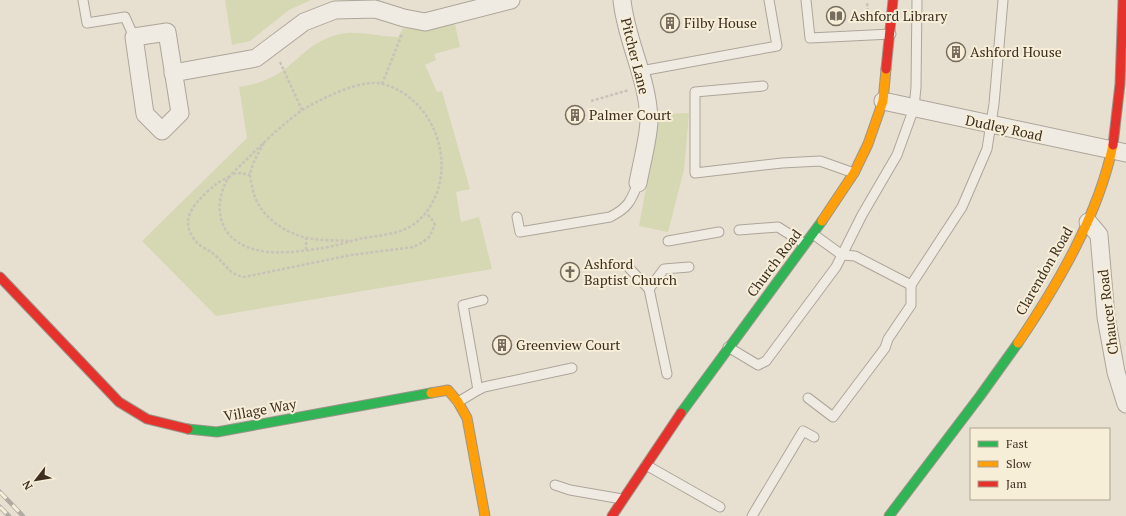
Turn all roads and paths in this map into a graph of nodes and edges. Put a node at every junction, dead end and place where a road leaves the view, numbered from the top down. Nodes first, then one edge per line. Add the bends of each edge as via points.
1 (83, 0) edge
2 (511, 0) edge
3 (622, 0) edge
4 (769, 0) edge
5 (806, 0) edge
6 (893, 0) edge
7 (917, 0) edge
8 (1003, 0) edge
9 (1123, 0) edge
10 (867, 1) edge
11 (857, 16) dead end
12 (408, 19) junction
13 (891, 34) junction
14 (134, 37) junction
15 (271, 48) junction
16 (173, 73) junction
17 (643, 78) junction
18 (382, 84) junction
19 (763, 86) dead end
20 (591, 101) dead end
21 (883, 101) junction
22 (914, 108) junction
23 (302, 110) junction
24 (990, 125) junction
25 (267, 139) junction
26 (1118, 152) edge
27 (854, 173) junction
28 (233, 174) junction
29 (250, 175) junction
30 (230, 177) junction
31 (638, 183) joint
32 (426, 213) junction
33 (517, 217) dead end
34 (1088, 222) junction
35 (738, 230) dead end
36 (719, 232) dead end
37 (813, 234) junction
38 (306, 238) junction
39 (352, 241) junction
40 (668, 241) dead end
41 (805, 244) junction
42 (306, 250) junction
43 (842, 255) junction
44 (689, 267) dead end
45 (629, 268) dead end
46 (0, 277) edge
47 (911, 285) junction
48 (649, 289) junction
49 (483, 300) dead end
50 (728, 347) junction
51 (572, 368) dead end
52 (667, 374) dead end
53 (478, 390) junction
54 (808, 398) dead end
55 (458, 402) junction
56 (1126, 404) edge
57 (814, 437) dead end
58 (645, 465) junction
59 (555, 485) dead end
60 (622, 499) junction
61 (720, 507) dead end
62 (485, 516) edge
63 (612, 516) edge
64 (752, 516) edge
65 (889, 516) edge

1 - 14 lane via 87,23 125,17
2 - 12 street via 424,22
3 - 17 street, Pitcher Lane
4 - 17 lane via 777,46
5 - 13 lane via 810,38
6 - 13 street, Church Road
7 - 22 lane
8 - 24 lane
9 - 26 street, Clarendon Road
10 - 11 path via 868,15
12 - 15 street via 375,9 335,10 304,22
12 - 18 path
13 - 21 street, Church Road
14 - 16 street via 167,32
14 - 16 street via 145,114 162,131 180,113
15 - 16 street via 256,58
15 - 23 path via 286,73
17 - 20 path
17 - 31 street, Pitcher Lane via 649,120
18 - 23 path via 363,84
18 - 32 path via 398,91 422,109 438,141 442,162 441,182 435,199
19 - 27 lane via 695,92 695,172 820,161
21 - 22 street, Dudley Road
21 - 27 street, Church Road via 868,144
22 - 24 street, Dudley Road
22 - 43 lane via 897,155
23 - 25 path
24 - 26 street, Dudley Road
24 - 47 lane via 987,149 962,207
25 - 28 path
25 - 29 path via 255,158
26 - 34 street, Clarendon Road via 1107,167
27 - 37 street, Church Road
28 - 29 path
28 - 30 path
29 - 38 path via 252,191 266,216 278,226
30 - 32 path via 219,182 197,202 188,216 188,224 194,240 238,276 244,277 358,254 413,247 423,242 435,225
30 - 42 path via 220,197 220,215 223,226 231,237 242,245 258,250
31 - 33 lane via 623,210 610,217 520,232
32 - 39 path via 402,231
34 - 56 street, Chaucer Road via 1099,235 1106,317 1116,372
34 - 65 street, Clarendon Road via 1045,301 993,380
35 - 41 lane via 778,227
36 - 40 lane
37 - 41 street, Church Road
37 - 43 lane
38 - 39 path
38 - 42 path
39 - 42 path
41 - 50 street, Church Road
43 - 47 lane via 855,256
43 - 50 lane via 836,267 766,361 758,365
44 - 48 lane via 664,269
45 - 48 lane
46 - 55 street, Village Way via 119,402 147,419 181,428 217,432 448,390
47 - 54 lane via 911,306 888,339 885,348 833,417
48 - 52 lane
49 - 53 lane via 463,305
50 - 58 street, Church Road
51 - 53 lane
53 - 55 lane
55 - 62 street, Village Way via 467,418
57 - 64 lane via 803,430
58 - 60 street, Church Road
58 - 61 lane
59 - 60 lane
60 - 63 street, Church Road

